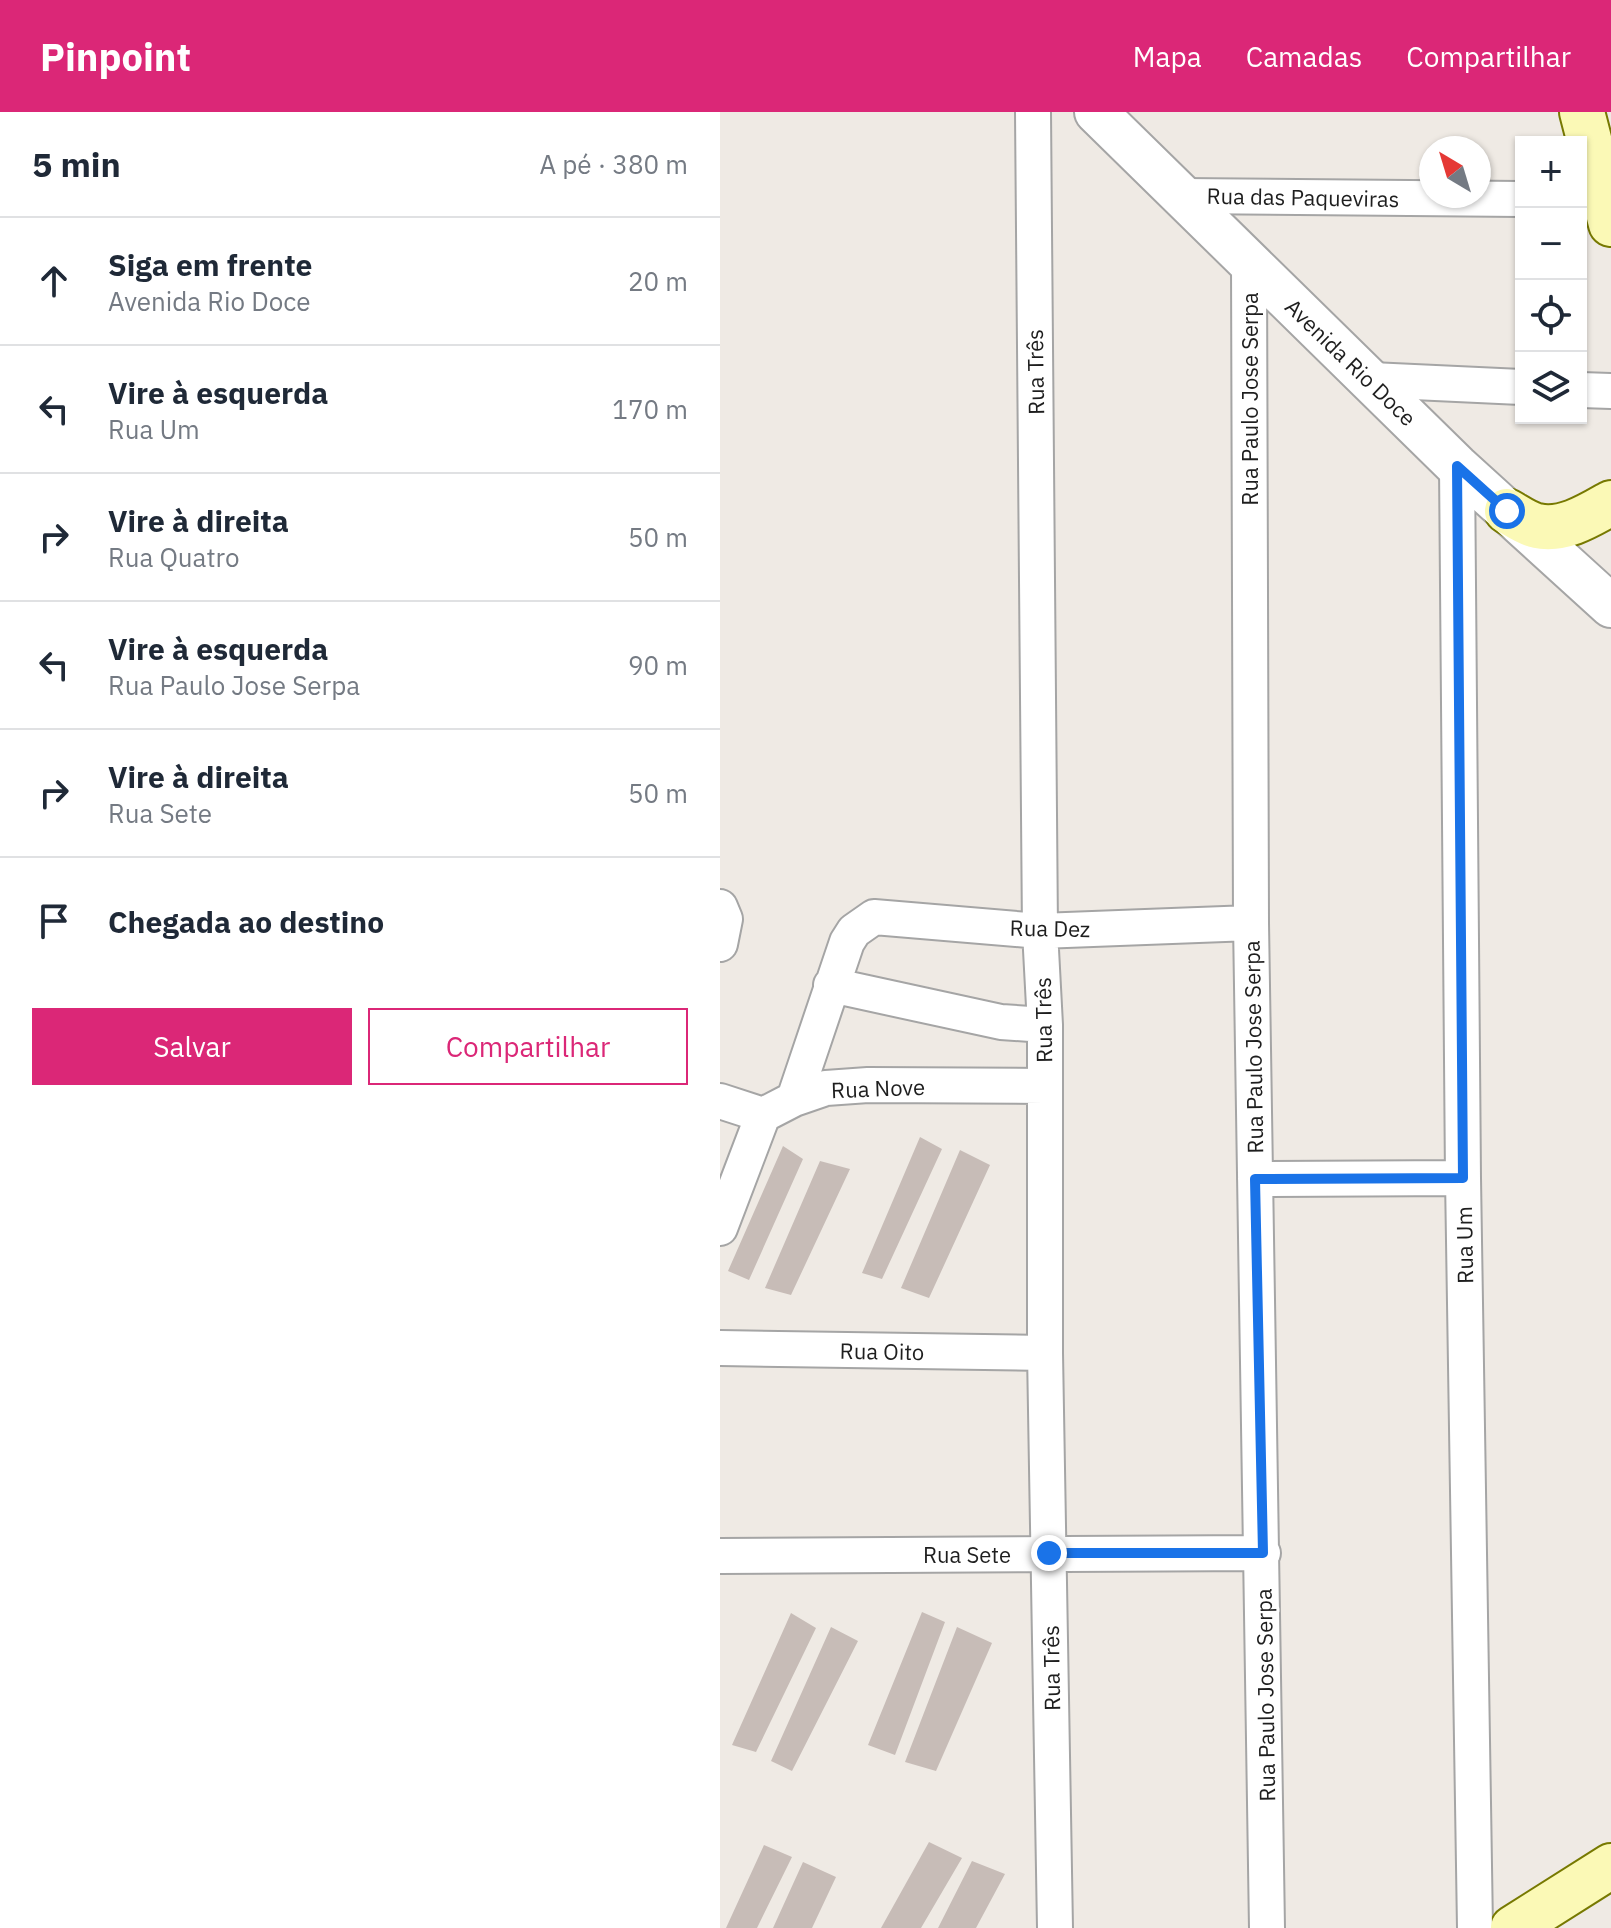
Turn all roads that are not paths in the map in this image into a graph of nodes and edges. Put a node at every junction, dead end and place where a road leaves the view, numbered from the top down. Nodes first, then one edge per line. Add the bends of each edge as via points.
1 (1033, 112) edge
2 (1096, 112) edge
3 (1582, 112) edge
4 (1182, 196) junction
5 (1515, 199) edge
6 (1599, 208) edge
7 (1249, 262) junction
8 (1371, 380) junction
9 (1515, 387) edge
10 (1587, 390) edge
11 (1611, 391) edge
12 (1457, 466) junction
13 (1611, 503) edge
14 (1507, 511) junction
15 (1611, 606) edge
16 (1251, 923) junction
17 (1040, 931) junction
18 (831, 985) junction
19 (1045, 1025) junction
20 (1044, 1086) junction
21 (794, 1099) junction
22 (720, 1101) edge
23 (763, 1115) junction
24 (1463, 1178) junction
25 (1255, 1179) junction
26 (720, 1228) edge
27 (720, 1348) edge
28 (1045, 1353) junction
29 (1049, 1553) junction
30 (1263, 1553) junction
31 (720, 1556) edge
32 (1611, 1866) edge
33 (1055, 1928) edge
34 (1267, 1928) edge
35 (1475, 1928) edge
36 (1513, 1928) edge

1 - 17 street, Rua Três
2 - 4 street, Avenida Rio Doce
3 - 6 main road
4 - 5 street, Rua das Paqueviras
4 - 7 street, Avenida Rio Doce
7 - 8 street, Avenida Rio Doce
7 - 16 street, Rua Paulo Jose Serpa
8 - 9 street
8 - 12 street, Avenida Rio Doce
10 - 11 street
12 - 14 street, Avenida Rio Doce
12 - 24 street, Rua Um
13 - 14 main road via 1557,527 1537,526
14 - 15 street, Avenida Rio Doce
16 - 17 street, Rua Dez
16 - 25 street, Rua Paulo Jose Serpa
17 - 18 street, Rua Dez via 874,917 847,942
17 - 19 street, Rua Três
18 - 19 street via 1001,1022
18 - 21 street
19 - 20 street, Rua Três
20 - 21 street, Rua Nove via 868,1085 826,1088
20 - 28 street, Rua Três
21 - 23 street, Rua Nove
22 - 23 street
23 - 26 street
24 - 25 street
24 - 35 street, Rua Um
25 - 30 street, Rua Paulo Jose Serpa
27 - 28 street, Rua Oito
28 - 29 street, Rua Três
29 - 30 street, Rua Sete
29 - 31 street, Rua Sete
29 - 33 street, Rua Três
30 - 34 street, Rua Paulo Jose Serpa
32 - 36 main road

